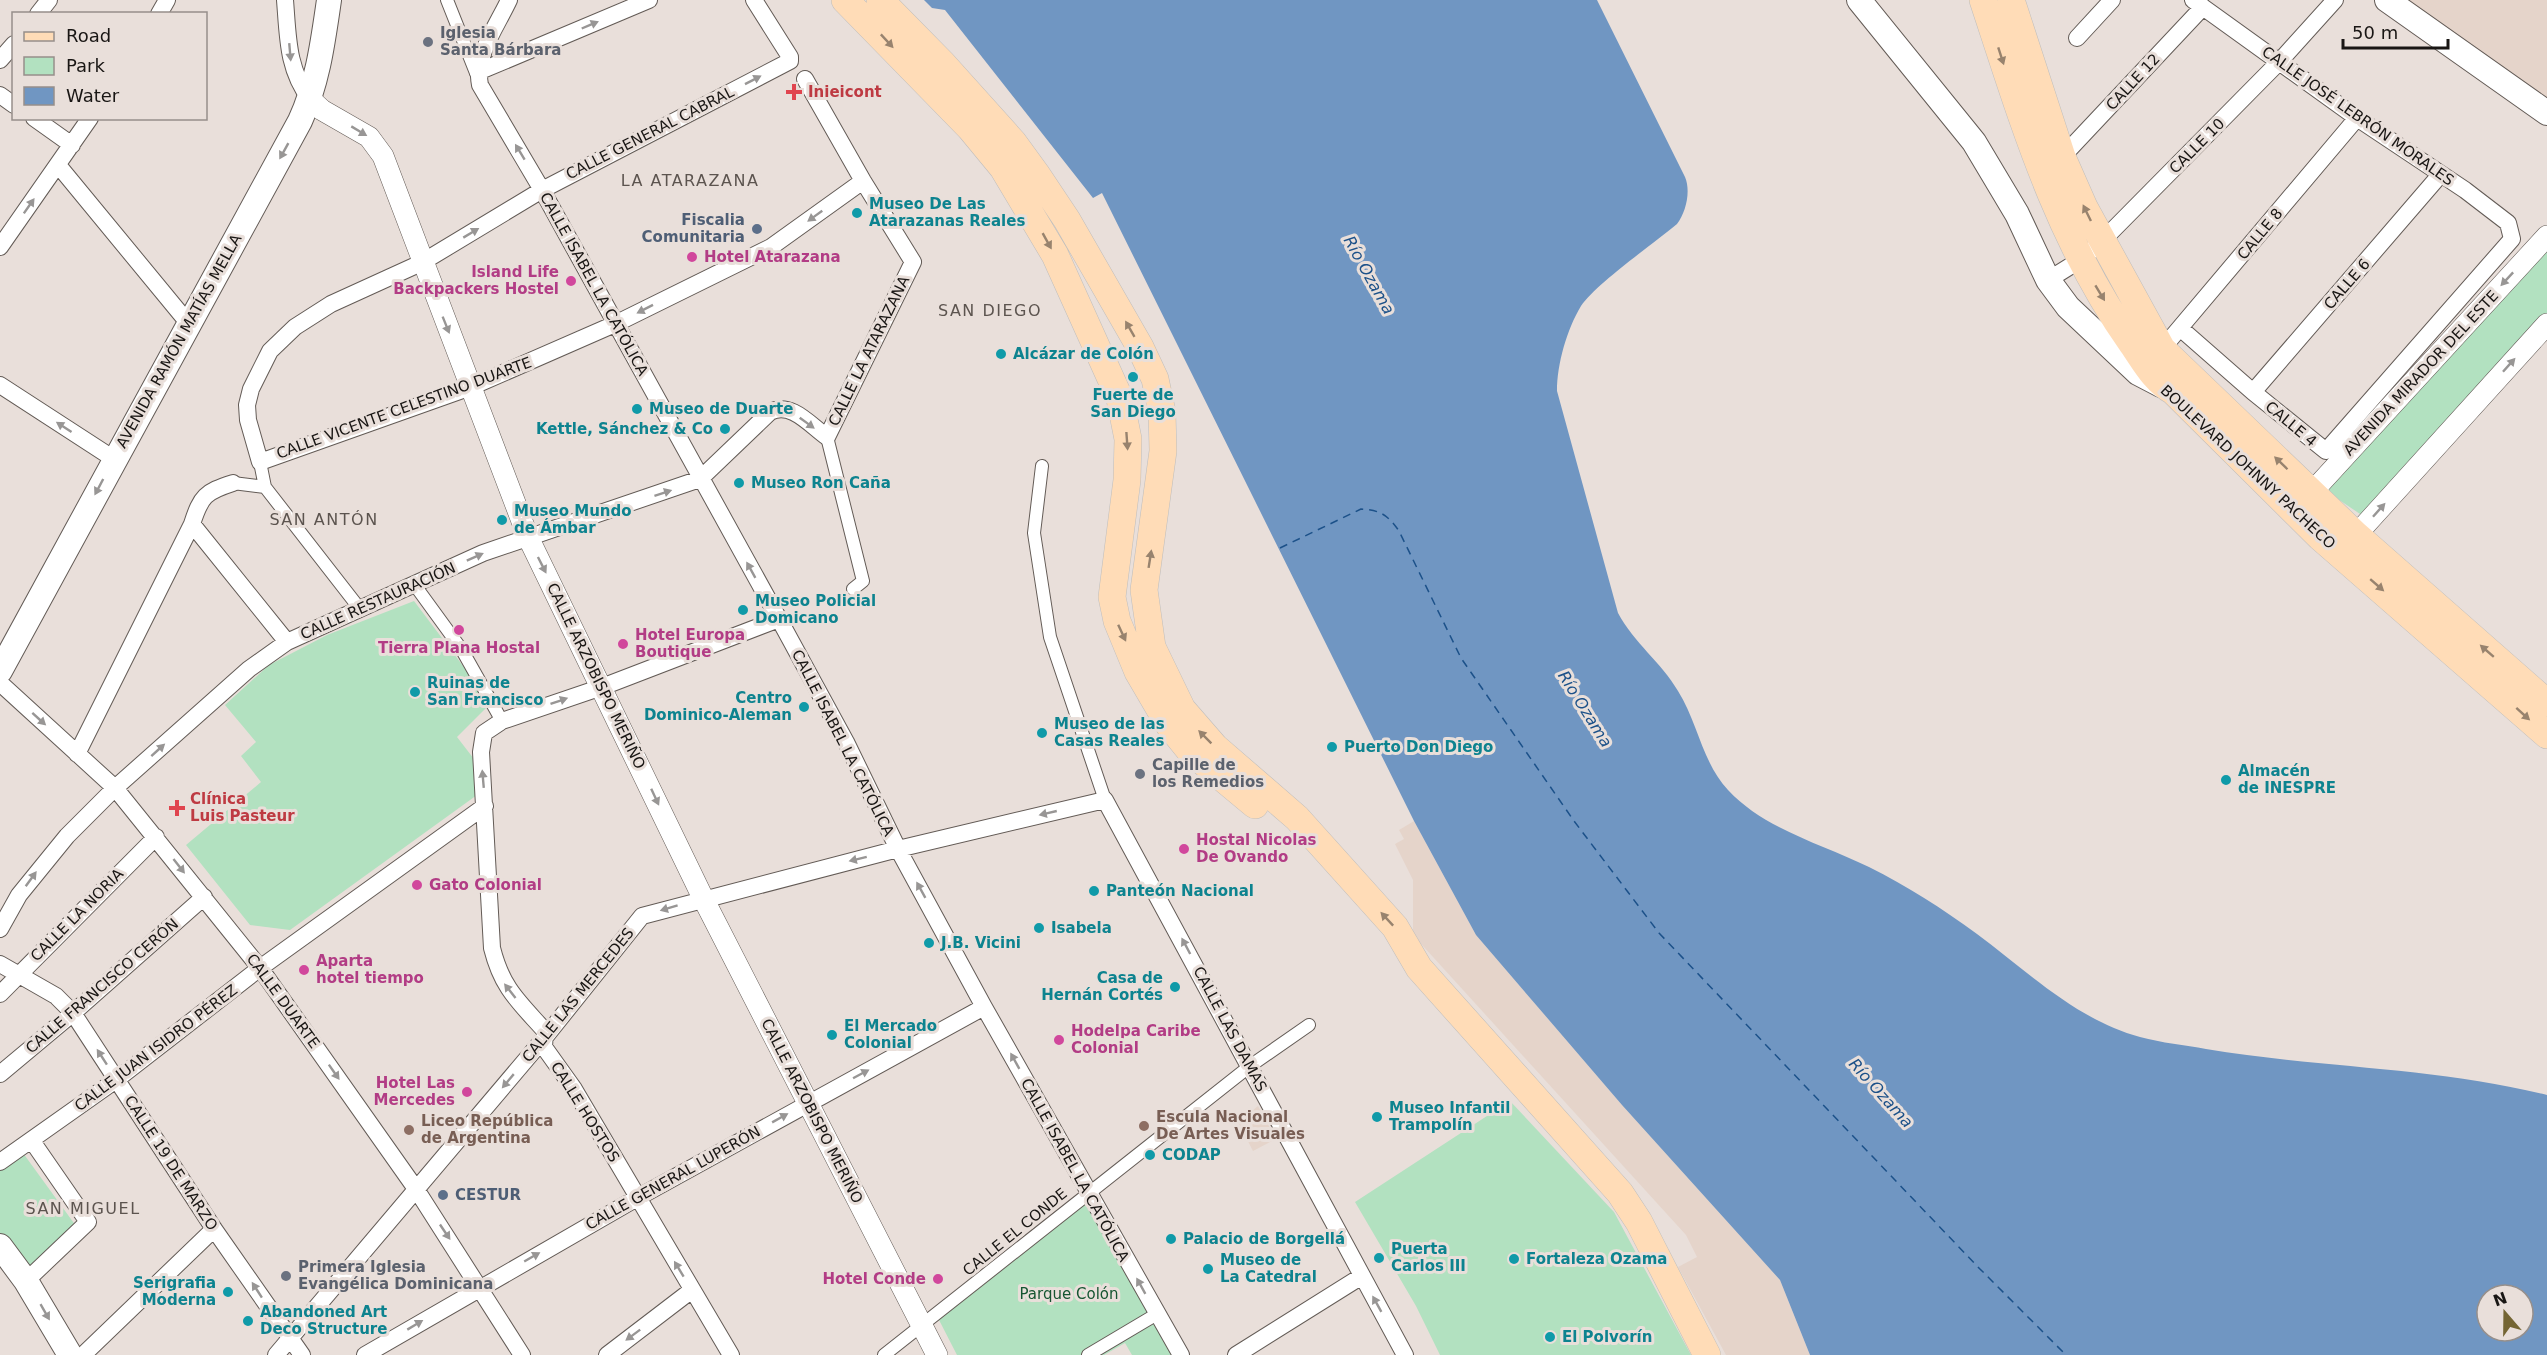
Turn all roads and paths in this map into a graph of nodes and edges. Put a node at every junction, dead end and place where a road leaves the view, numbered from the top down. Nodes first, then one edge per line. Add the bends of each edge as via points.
1 (49, 0) edge
2 (285, 0) edge
3 (329, 0) edge
4 (447, 0) edge
5 (509, 0) edge
6 (754, 0) edge
7 (845, 0) edge
8 (880, 0) edge
9 (1859, 0) edge
10 (1880, 0) edge
11 (1983, 0) edge
12 (2010, 0) edge
13 (2112, 0) edge
14 (2336, 0) edge
15 (2387, 0) edge
16 (642, 2) edge
17 (2198, 4) edge
18 (40, 12) edge
19 (2077, 38) dead end
20 (12, 46) edge
21 (0, 60) edge
22 (2279, 62) junction
23 (479, 79) junction
24 (805, 79) dead end
25 (310, 99) junction
26 (2547, 113) edge
27 (2357, 118) junction
28 (37, 120) edge
29 (89, 120) edge
30 (72, 145) junction
31 (2062, 156) junction
32 (58, 165) junction
33 (2440, 175) junction
34 (863, 181) junction
35 (542, 190) junction
36 (2017, 214) junction
37 (2547, 236) edge
38 (2512, 238) joint
39 (2101, 242) junction
40 (0, 247) edge
41 (2080, 260) junction
42 (421, 263) junction
43 (2048, 280) junction
44 (189, 324) junction
45 (615, 324) junction
46 (2547, 324) edge
47 (2180, 328) junction
48 (2162, 349) junction
49 (0, 385) edge
50 (2160, 385) junction
51 (471, 387) junction
52 (2253, 392) junction
53 (827, 437) junction
54 (114, 459) junction
55 (260, 462) junction
56 (1042, 466) dead end
57 (700, 480) junction
58 (233, 483) joint
59 (265, 487) junction
60 (2303, 502) junction
61 (192, 524) junction
62 (528, 537) junction
63 (2347, 544) junction
64 (414, 585) junction
65 (853, 589) dead end
66 (360, 609) junction
67 (779, 619) junction
68 (287, 642) junction
69 (0, 671) edge
70 (0, 683) edge
71 (602, 687) junction
72 (2547, 704) edge
73 (502, 721) junction
74 (2547, 735) edge
75 (78, 754) junction
76 (115, 788) junction
77 (1105, 800) junction
78 (485, 806) junction
79 (156, 837) junction
80 (898, 849) junction
81 (204, 897) junction
82 (703, 898) junction
83 (0, 929) edge
84 (0, 964) edge
85 (260, 968) junction
86 (1419, 968) junction
87 (17, 974) junction
88 (0, 994) edge
89 (984, 1007) junction
90 (74, 1013) junction
91 (1309, 1025) dead end
92 (546, 1036) junction
93 (1250, 1066) junction
94 (0, 1074) edge
95 (116, 1080) junction
96 (809, 1102) junction
97 (32, 1141) junction
98 (0, 1162) edge
99 (416, 1189) junction
100 (1088, 1192) junction
101 (637, 1198) junction
102 (214, 1229) junction
103 (0, 1246) edge
104 (1362, 1276) junction
105 (26, 1281) junction
106 (481, 1286) junction
107 (692, 1290) junction
108 (1157, 1314) junction
109 (920, 1327) junction
110 (290, 1339) junction
111 (70, 1355) edge
112 (83, 1355) edge
113 (276, 1355) edge
114 (302, 1355) edge
115 (365, 1355) edge
116 (522, 1355) edge
117 (607, 1355) edge
118 (731, 1355) edge
119 (884, 1355) edge
120 (937, 1355) edge
121 (1088, 1355) edge
122 (1181, 1355) edge
123 (1236, 1355) edge
124 (1405, 1355) edge
125 (1707, 1355) edge

1 - 18 street
2 -> 25 street, CALLE ARZOBISPO MERIÑO via 291,65
3 - 25 main road, AVENIDA RAMÓN MATÍAS MELLA
4 - 23 street
5 - 23 street via 480,61
35 -> 6 street, CALLE GENERAL CABRAL via 790,61
7 -> 86 main road via 970,128 1003,168 1055,255 1104,360 1120,399 1128,439 1127,480 1112,597 1117,621 1148,692 1190,751 1289,837 1381,940
86 -> 8 main road via 1395,927 1297,818 1215,747 1182,709 1159,664 1144,590 1163,452 1162,412 1155,380 1135,337 1037,175 997,123
9 - 36 main road via 1974,142
10 - 36 main road via 1986,132 2013,190
11 -> 41 main road, BOULEVARD JOHNNY PACHECO via 2038,169
12 - 31 main road, BOULEVARD JOHNNY PACHECO
13 - 19 street
14 - 22 street, CALLE 10
15 - 26 main road
23 -> 16 street
17 - 22 street, CALLE JOSÉ LEBRÓN MORALES
17 - 31 street, CALLE 12
20 - 21 street
22 - 27 street, CALLE JOSÉ LEBRÓN MORALES
22 - 39 street, CALLE 10
35 -> 23 street, CALLE ISABEL LA CATÓLICA
24 - 34 street, CALLE LA ATARAZANA
25 -> 42 street, CALLE ARZOBISPO MERIÑO via 369,138 382,156
25 -> 44 main road, AVENIDA RAMÓN MATÍAS MELLA
27 - 33 street, CALLE JOSÉ LEBRÓN MORALES
27 - 47 street, CALLE 8
28 - 30 street
29 - 30 street
30 - 32 street
39 -> 31 main road, BOULEVARD JOHNNY PACHECO
40 -> 32 street
32 - 44 street
33 - 38 street, CALLE JOSÉ LEBRÓN MORALES via 2508,224
33 - 52 street, CALLE 6
34 -> 45 street, CALLE VICENTE CELESTINO DUARTE via 771,247
34 - 53 street, CALLE LA ATARAZANA via 913,262
42 -> 35 street, CALLE GENERAL CABRAL
35 - 45 street, CALLE ISABEL LA CATÓLICA
36 - 43 main road
37 -> 60 street, AVENIDA MIRADOR DEL ESTE
38 - 52 street, CALLE 4 via 2329,449 2323,450
39 - 41 street, CALLE 10
39 - 48 main road, BOULEVARD JOHNNY PACHECO
41 - 43 street, CALLE 10
41 -> 50 main road, BOULEVARD JOHNNY PACHECO
42 -> 51 street, CALLE ARZOBISPO MERIÑO
42 - 55 street, CALLE GENERAL CABRAL via 331,304 295,327 270,351 247,405
43 - 50 main road via 2068,307 2112,351
44 - 54 main road, AVENIDA RAMÓN MATÍAS MELLA
45 - 51 street, CALLE VICENTE CELESTINO DUARTE
45 - 57 street, CALLE ISABEL LA CATÓLICA
63 -> 46 street
47 - 48 street, CALLE 8
47 - 52 street, CALLE 4
60 -> 48 main road, BOULEVARD JOHNNY PACHECO
54 -> 49 street
50 - 60 main road, BOULEVARD JOHNNY PACHECO via 2173,391
51 - 55 street, CALLE VICENTE CELESTINO DUARTE
51 - 62 street, CALLE ARZOBISPO MERIÑO
57 -> 53 street, CALLE RESTAURACIÓN via 778,408 788,408
53 - 65 street via 863,581
54 -> 69 main road, AVENIDA RAMÓN MATÍAS MELLA
55 - 59 street
56 - 77 street via 1034,533 1050,637
62 -> 57 street, CALLE RESTAURACIÓN
67 -> 57 street, CALLE ISABEL LA CATÓLICA
58 - 59 street
58 - 61 street via 207,491
59 - 66 street
60 - 63 main road, BOULEVARD JOHNNY PACHECO
61 - 68 street
61 - 75 street
64 -> 62 street, CALLE RESTAURACIÓN
62 -> 71 street, CALLE ARZOBISPO MERIÑO
72 -> 63 main road, BOULEVARD JOHNNY PACHECO
63 -> 74 main road, BOULEVARD JOHNNY PACHECO
64 - 66 street, CALLE RESTAURACIÓN
64 - 73 street via 462,650
66 - 68 street, CALLE RESTAURACIÓN
67 - 71 street
67 - 80 street, CALLE ISABEL LA CATÓLICA
76 -> 68 street, CALLE RESTAURACIÓN via 249,669
70 -> 75 street, CALLE DUARTE
73 -> 71 street
71 -> 82 street, CALLE ARZOBISPO MERIÑO
78 -> 73 street, CALLE HOSTOS via 481,752 484,734
75 - 76 street, CALLE DUARTE
76 - 79 street, CALLE DUARTE
83 -> 76 street, CALLE RESTAURACIÓN via 42,864
77 -> 80 street, CALLE LAS MERCEDES
93 -> 77 street, CALLE LAS DAMAS
78 - 85 street, CALLE JUAN ISIDRO PÉREZ
92 -> 78 street, CALLE HOSTOS via 498,973 492,948
79 -> 81 street, CALLE DUARTE
79 - 87 street, CALLE LA NORIA
80 -> 82 street, CALLE LAS MERCEDES
89 -> 80 street, CALLE ISABEL LA CATÓLICA
81 - 85 street, CALLE DUARTE
81 - 90 street, CALLE FRANCISCO CERÓN
82 -> 92 street, CALLE LAS MERCEDES via 642,916
82 - 96 street, CALLE ARZOBISPO MERIÑO
84 - 87 street, CALLE 19 DE MARZO
85 - 95 street, CALLE JUAN ISIDRO PÉREZ
85 -> 99 street, CALLE DUARTE
86 - 125 main road via 1620,1193 1639,1222
87 - 88 street, CALLE LA NORIA
87 - 90 street, CALLE 19 DE MARZO via 56,996
96 -> 89 street, CALLE GENERAL LUPERÓN
100 -> 89 street, CALLE ISABEL LA CATÓLICA
90 - 94 street, CALLE FRANCISCO CERÓN
95 -> 90 street, CALLE 19 DE MARZO
91 - 93 street, CALLE EL CONDE
92 -> 99 street, CALLE LAS MERCEDES
92 - 101 street, CALLE HOSTOS via 544,1047 574,1089
93 - 100 street, CALLE EL CONDE
93 - 104 street, CALLE LAS DAMAS
95 - 97 street, CALLE JUAN ISIDRO PÉREZ
95 - 102 street, CALLE 19 DE MARZO
101 -> 96 street, CALLE GENERAL LUPERÓN
96 - 109 street, CALLE ARZOBISPO MERIÑO
97 - 98 street, CALLE JUAN ISIDRO PÉREZ
97 - 105 street via 88,1222
99 -> 106 street, CALLE DUARTE
99 - 110 street, CALLE LAS MERCEDES
108 -> 100 street, CALLE ISABEL LA CATÓLICA
100 - 109 street, CALLE EL CONDE
106 -> 101 street, CALLE GENERAL LUPERÓN
107 -> 101 street, CALLE HOSTOS
110 -> 102 street, CALLE 19 DE MARZO
102 - 112 street
103 - 105 main road
104 - 123 street
124 -> 104 street, CALLE LAS DAMAS
105 -> 111 main road
115 -> 106 street, CALLE GENERAL LUPERÓN
106 - 116 street, CALLE DUARTE
107 -> 117 street
107 - 118 street, CALLE HOSTOS
108 - 121 street
108 - 122 street, CALLE ISABEL LA CATÓLICA
109 - 119 street, CALLE EL CONDE
109 - 120 street, CALLE ARZOBISPO MERIÑO
110 - 113 street, CALLE LAS MERCEDES
110 - 114 street, CALLE 19 DE MARZO

